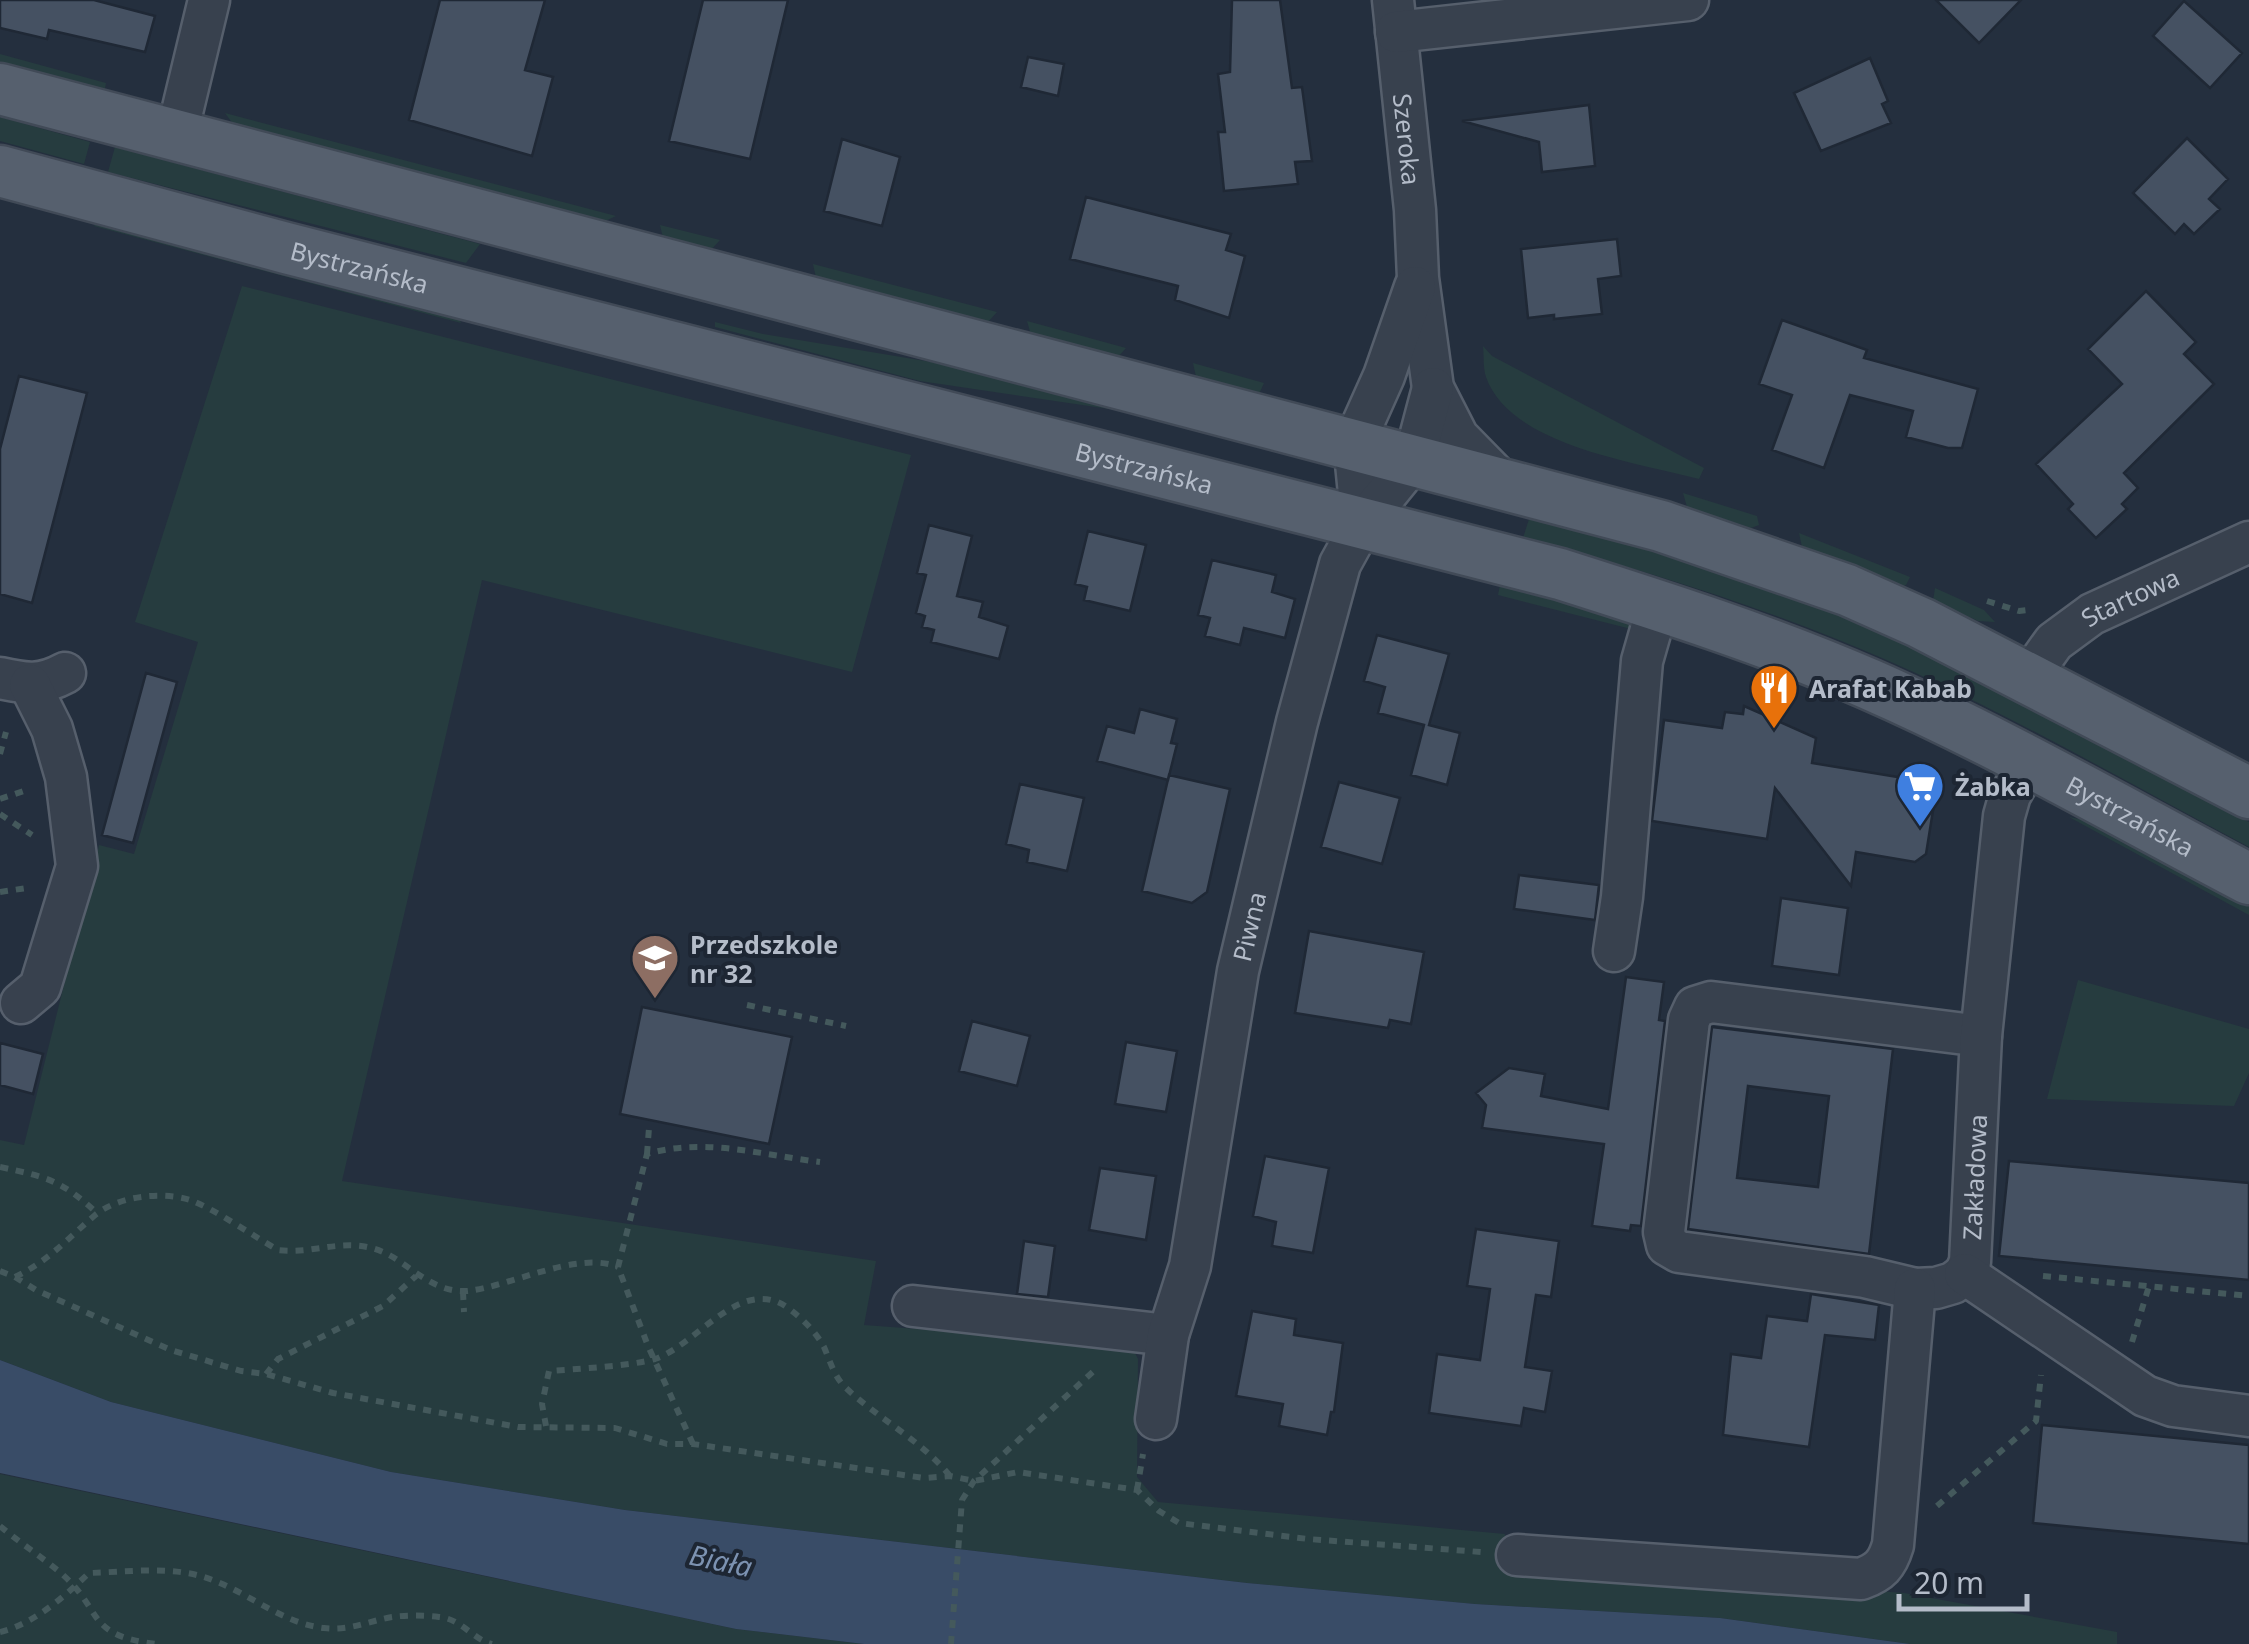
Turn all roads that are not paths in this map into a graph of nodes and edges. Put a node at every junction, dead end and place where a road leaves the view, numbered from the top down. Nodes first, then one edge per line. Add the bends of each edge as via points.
1 (209, 0) edge
2 (1688, 0) edge
3 (1395, 16) edge
4 (0, 89) edge
5 (176, 137) junction
6 (0, 170) edge
7 (507, 224) junction
8 (1418, 278) junction
9 (474, 295) junction
10 (1434, 388) junction
11 (1354, 443) junction
12 (1414, 460) junction
13 (1505, 485) junction
14 (1362, 524) junction
15 (2249, 542) edge
16 (1658, 605) junction
17 (2028, 676) junction
18 (32, 678) edge
19 (2028, 763) junction
20 (2249, 794) edge
21 (2249, 880) edge
22 (1614, 951) dead end
23 (21, 1003) dead end
24 (1981, 1036) junction
25 (1965, 1274) junction
26 (1915, 1289) junction
27 (913, 1306) dead end
28 (1168, 1335) junction
29 (2249, 1416) edge
30 (1156, 1418) dead end
31 (1517, 1555) road end

1 - 5 street
2 - 3 street
3 - 8 street, Szeroka
4 - 5 main road
5 - 7 main road
6 - 9 main road, Bystrzańska
7 - 9 main road
7 - 11 main road
8 - 10 street, Szeroka
8 - 11 street, Szeroka
9 - 14 main road, Bystrzańska
10 - 12 street, Szeroka
10 - 13 street, Szeroka via 1458,437
11 - 12 main road
11 - 14 street
12 - 13 main road
12 - 14 street, Szeroka
13 - 17 main road via 1661,526 1847,590
14 - 16 main road, Bystrzańska
14 - 28 street, Piwna via 1340,564 1297,722 1238,971 1190,1266
15 - 17 street, Startowa via 2092,614 2054,642
16 - 19 main road, Bystrzańska via 1870,684
16 - 22 street via 1642,661
17 - 20 main road
18 - 23 street via 66,777 77,866 40,987
19 - 21 main road, Bystrzańska
19 - 24 street, Zakładowa via 2004,816
24 - 25 street, Zakładowa
24 - 26 street via 1711,1002 1695,1007 1689,1020 1667,1245
25 - 26 street via 1953,1283
25 - 29 street, Zakładowa via 2146,1396
26 - 31 street via 1896,1510 1888,1562 1876,1574 1860,1579
27 - 28 street
28 - 30 street, Piwna

